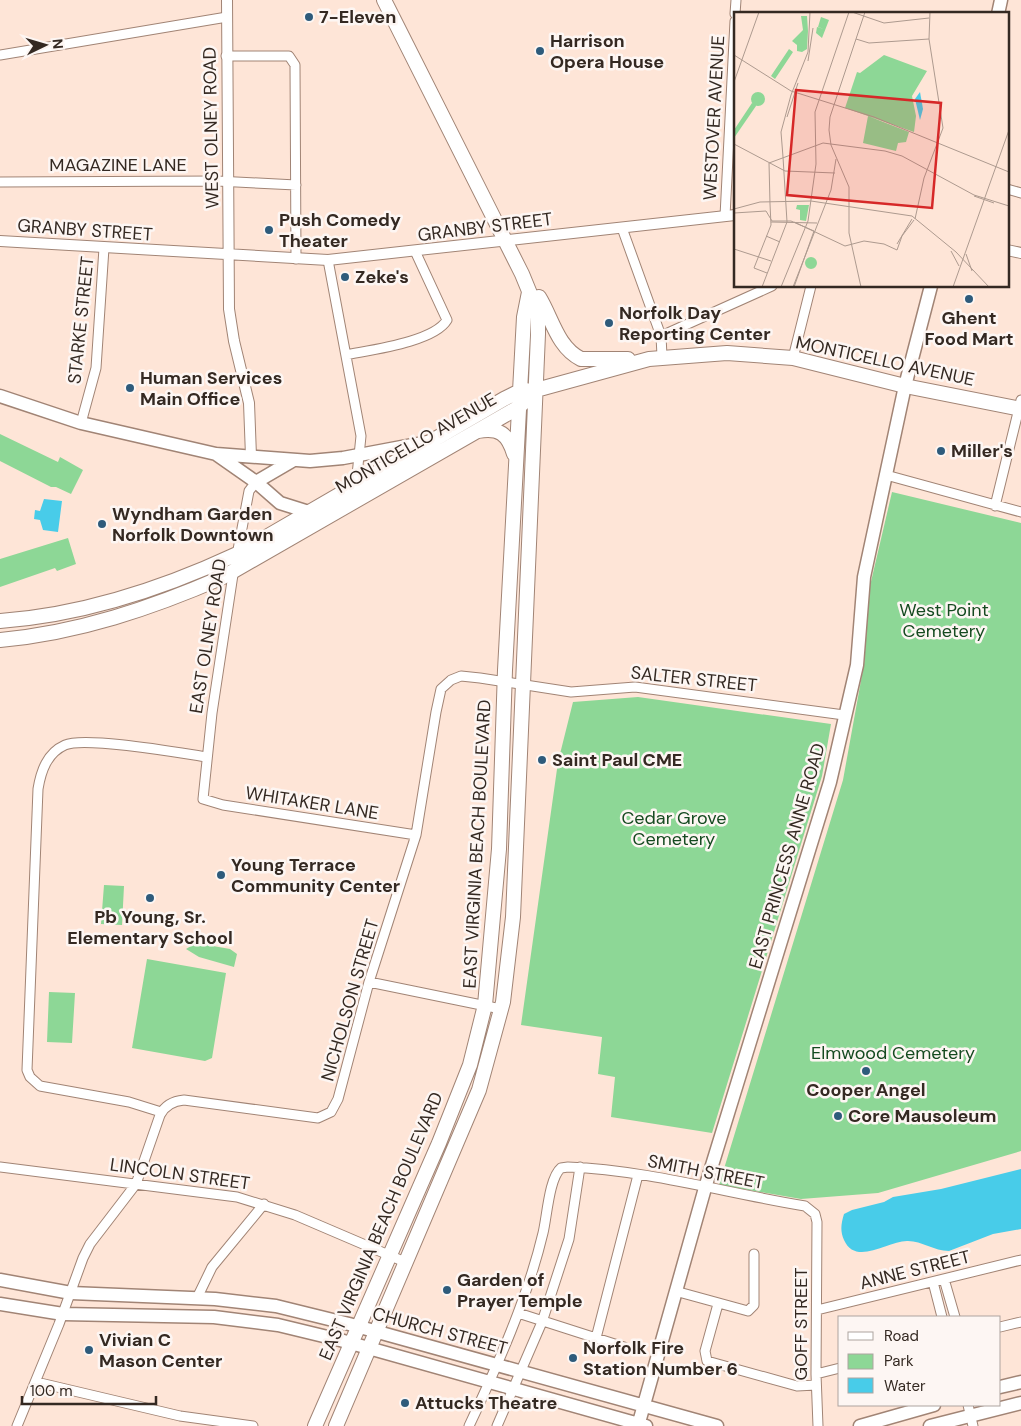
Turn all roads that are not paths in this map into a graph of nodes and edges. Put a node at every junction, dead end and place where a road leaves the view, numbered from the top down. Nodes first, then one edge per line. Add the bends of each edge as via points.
1 (227, 0) edge
2 (384, 0) edge
3 (227, 17) junction
4 (0, 55) edge
5 (226, 56) junction
6 (734, 60) edge
7 (0, 182) edge
8 (228, 182) junction
9 (296, 185) junction
10 (1008, 190) edge
11 (1021, 193) edge
12 (730, 216) edge
13 (622, 228) junction
14 (506, 240) junction
15 (0, 241) edge
16 (104, 248) junction
17 (1008, 250) edge
18 (416, 252) junction
19 (1021, 253) edge
20 (230, 255) junction
21 (296, 259) junction
22 (328, 260) junction
23 (523, 276) junction
24 (768, 288) edge
25 (810, 288) edge
26 (930, 288) edge
27 (529, 292) junction
28 (661, 336) junction
29 (346, 356) junction
30 (655, 357) junction
31 (793, 358) junction
32 (905, 386) junction
33 (520, 390) junction
34 (536, 390) junction
35 (0, 396) edge
36 (1020, 406) edge
37 (519, 407) junction
38 (81, 423) junction
39 (473, 432) junction
40 (428, 442) junction
41 (216, 454) junction
42 (359, 454) junction
43 (251, 456) junction
44 (516, 460) junction
45 (292, 461) junction
46 (886, 475) junction
47 (256, 482) junction
48 (356, 485) junction
49 (995, 506) junction
50 (1021, 512) edge
51 (309, 513) junction
52 (327, 515) junction
53 (237, 554) junction
54 (234, 571) junction
55 (0, 621) edge
56 (0, 640) edge
57 (451, 680) joint
58 (505, 683) junction
59 (523, 685) junction
60 (844, 715) junction
61 (207, 757) junction
62 (203, 799) joint
63 (416, 835) junction
64 (499, 849) junction
65 (516, 849) junction
66 (369, 982) junction
67 (486, 1006) junction
68 (501, 1008) junction
69 (161, 1112) junction
70 (0, 1167) edge
71 (580, 1167) junction
72 (638, 1175) junction
73 (136, 1184) junction
74 (705, 1188) junction
75 (264, 1204) junction
76 (817, 1222) joint
77 (404, 1224) junction
78 (419, 1230) junction
79 (754, 1254) dead end
80 (390, 1256) junction
81 (1021, 1260) edge
82 (405, 1262) junction
83 (944, 1279) junction
84 (0, 1280) edge
85 (933, 1282) junction
86 (71, 1292) junction
87 (675, 1292) junction
88 (197, 1298) junction
89 (215, 1299) junction
90 (0, 1304) edge
91 (718, 1304) junction
92 (817, 1310) junction
93 (518, 1313) junction
94 (63, 1314) junction
95 (942, 1316) edge
96 (955, 1316) edge
97 (214, 1317) junction
98 (542, 1322) junction
99 (1021, 1322) edge
100 (360, 1327) junction
101 (1001, 1327) edge
102 (376, 1331) junction
103 (596, 1338) junction
104 (352, 1344) junction
105 (624, 1347) dead end
106 (368, 1349) junction
107 (498, 1365) junction
108 (838, 1368) edge
109 (521, 1372) junction
110 (816, 1374) junction
111 (36, 1382) junction
112 (489, 1382) junction
113 (1021, 1382) edge
114 (816, 1384) junction
115 (1001, 1388) edge
116 (513, 1389) junction
117 (1021, 1402) edge
118 (644, 1406) junction
119 (930, 1406) edge
120 (970, 1415) edge
121 (224, 1423) edge
122 (640, 1425) edge
123 (16, 1426) edge
124 (253, 1426) edge
125 (315, 1426) edge
126 (336, 1426) edge
127 (469, 1426) edge
128 (497, 1426) edge
129 (717, 1426) edge
130 (818, 1426) edge
131 (860, 1426) edge
132 (930, 1426) edge

1 - 3 street, WEST OLNEY ROAD
2 - 14 main road, EAST VIRGINIA BEACH BOULEVARD
3 - 4 street
3 - 5 street, WEST OLNEY ROAD
5 - 8 street, WEST OLNEY ROAD
5 - 9 street via 283,56 293,59 296,71
6 - 12 street, WESTOVER AVENUE
7 - 8 street, MAGAZINE LANE
8 - 9 street, MAGAZINE LANE
8 - 20 street, WEST OLNEY ROAD
9 - 21 street
10 - 11 street
12 - 13 street, GRANBY STREET
13 - 14 street, GRANBY STREET
13 - 28 street
14 - 18 street, GRANBY STREET
14 - 23 main road, EAST VIRGINIA BEACH BOULEVARD
15 - 16 street, GRANBY STREET
16 - 20 street, GRANBY STREET
16 - 38 street, STARKE STREET via 96,368
17 - 19 street
18 - 22 street, GRANBY STREET
18 - 29 street via 447,320 443,326 408,343
20 - 21 street, GRANBY STREET
20 - 43 street via 230,323 249,403
21 - 22 street, GRANBY STREET
22 - 29 street
23 - 27 main road, EAST VIRGINIA BEACH BOULEVARD
23 - 30 main road via 544,306 562,344 574,355 581,359
24 - 28 street
25 - 31 street
26 - 32 main road, EAST PRINCESS ANNE ROAD
27 - 33 main road, EAST VIRGINIA BEACH BOULEVARD via 524,317
27 - 34 main road, EAST VIRGINIA BEACH BOULEVARD via 538,313
28 - 30 street
29 - 42 street via 361,436
30 - 31 main road, MONTICELLO AVENUE via 727,353
30 - 34 main road, MONTICELLO AVENUE
31 - 32 main road, MONTICELLO AVENUE
32 - 36 main road, MONTICELLO AVENUE
32 - 46 main road, EAST PRINCESS ANNE ROAD
33 - 34 main road, MONTICELLO AVENUE
33 - 37 main road, EAST VIRGINIA BEACH BOULEVARD
33 - 40 main road, MONTICELLO AVENUE
34 - 37 main road, MONTICELLO AVENUE
34 - 59 main road, EAST VIRGINIA BEACH BOULEVARD
35 - 38 main road, MONTICELLO AVENUE
36 - 49 street
37 - 39 main road, MONTICELLO AVENUE
37 - 44 main road, EAST VIRGINIA BEACH BOULEVARD
38 - 41 main road, MONTICELLO AVENUE
39 - 44 main road via 496,430 505,434
39 - 52 main road, MONTICELLO AVENUE
40 - 42 main road, MONTICELLO AVENUE
40 - 48 main road, MONTICELLO AVENUE
41 - 43 main road, MONTICELLO AVENUE
41 - 47 main road, MONTICELLO AVENUE
42 - 45 main road, MONTICELLO AVENUE
42 - 48 street
43 - 45 main road, MONTICELLO AVENUE
44 - 58 main road, EAST VIRGINIA BEACH BOULEVARD
45 - 47 main road
46 - 49 street
46 - 60 main road, EAST PRINCESS ANNE ROAD via 864,577 857,665
47 - 51 main road, MONTICELLO AVENUE via 280,503
47 - 53 street, EAST OLNEY ROAD via 248,491
48 - 51 main road, MONTICELLO AVENUE
49 - 50 street
51 - 52 main road, MONTICELLO AVENUE
51 - 53 main road
52 - 54 main road
53 - 54 street, EAST OLNEY ROAD
53 - 55 main road via 170,583 106,604 55,615
54 - 56 main road via 171,598 97,623 64,632
54 - 61 street, EAST OLNEY ROAD
57 - 58 street, SALTER STREET via 461,676
57 - 63 street, NICHOLSON STREET via 441,689
58 - 59 street, SALTER STREET
58 - 64 main road, EAST VIRGINIA BEACH BOULEVARD
59 - 60 street, SALTER STREET via 571,692 635,687
59 - 65 main road, EAST VIRGINIA BEACH BOULEVARD
60 - 74 main road, EAST PRINCESS ANNE ROAD via 830,782
61 - 62 street, EAST OLNEY ROAD
61 - 69 street via 97,742 72,742 58,749 46,761 38,789 27,1070 40,1086 129,1102
62 - 63 street, WHITAKER LANE via 223,805
63 - 66 street, NICHOLSON STREET
64 - 65 main road
64 - 67 main road, EAST VIRGINIA BEACH BOULEVARD
65 - 68 main road, EAST VIRGINIA BEACH BOULEVARD via 512,926
66 - 67 street
66 - 69 street, NICHOLSON STREET via 338,1099 331,1112 318,1118 176,1100
67 - 68 street
67 - 77 main road, EAST VIRGINIA BEACH BOULEVARD via 470,1065
68 - 78 main road, EAST VIRGINIA BEACH BOULEVARD via 479,1090
69 - 73 street
70 - 73 street, LINCOLN STREET
71 - 72 street, SMITH STREET
71 - 93 street via 561,1168 554,1177 541,1242
71 - 98 street via 569,1240
72 - 74 street, SMITH STREET
72 - 103 street
73 - 75 street, LINCOLN STREET via 237,1197
73 - 86 street via 90,1244
74 - 76 street, SMITH STREET via 805,1206 815,1214
74 - 87 main road, EAST PRINCESS ANNE ROAD
75 - 80 street, LINCOLN STREET
75 - 88 street via 212,1267
76 - 92 street, GOFF STREET
77 - 78 main road
77 - 80 main road, EAST VIRGINIA BEACH BOULEVARD
78 - 82 main road, EAST VIRGINIA BEACH BOULEVARD
79 - 91 street via 752,1309 744,1312
80 - 82 street, LINCOLN STREET
80 - 100 main road, EAST VIRGINIA BEACH BOULEVARD
81 - 83 street, ANNE STREET
82 - 102 main road, EAST VIRGINIA BEACH BOULEVARD
83 - 85 street, ANNE STREET
83 - 96 street
84 - 86 main road, CHURCH STREET
85 - 92 street, ANNE STREET
85 - 95 street
86 - 88 main road, CHURCH STREET
86 - 94 street
87 - 91 street
87 - 118 main road, EAST PRINCESS ANNE ROAD
88 - 89 main road, CHURCH STREET
89 - 97 street
89 - 100 main road, CHURCH STREET via 276,1306
90 - 94 main road, CHURCH STREET
91 - 114 street via 705,1351 706,1361 797,1386
92 - 110 street, GOFF STREET
93 - 98 street
93 - 107 street
94 - 97 main road, CHURCH STREET
94 - 111 street
97 - 104 main road, CHURCH STREET via 278,1325
98 - 103 street
98 - 109 street
99 - 101 street
100 - 102 main road, CHURCH STREET
100 - 104 main road, EAST VIRGINIA BEACH BOULEVARD
102 - 106 main road, EAST VIRGINIA BEACH BOULEVARD
102 - 107 main road, CHURCH STREET
103 - 105 street
104 - 106 main road, CHURCH STREET
104 - 125 main road, EAST VIRGINIA BEACH BOULEVARD
106 - 112 main road, CHURCH STREET
106 - 126 main road, EAST VIRGINIA BEACH BOULEVARD
107 - 109 main road, CHURCH STREET
107 - 112 street
108 - 110 street
109 - 116 street
109 - 118 main road, CHURCH STREET
110 - 114 street, GOFF STREET
111 - 121 street via 180,1416
111 - 123 street
112 - 116 main road, CHURCH STREET
112 - 127 street
113 - 115 main road
114 - 130 street, GOFF STREET
116 - 122 main road, CHURCH STREET
116 - 128 street
117 - 120 main road
118 - 122 main road, EAST PRINCESS ANNE ROAD
118 - 129 main road, CHURCH STREET
119 - 131 main road
120 - 132 main road
121 - 124 street

